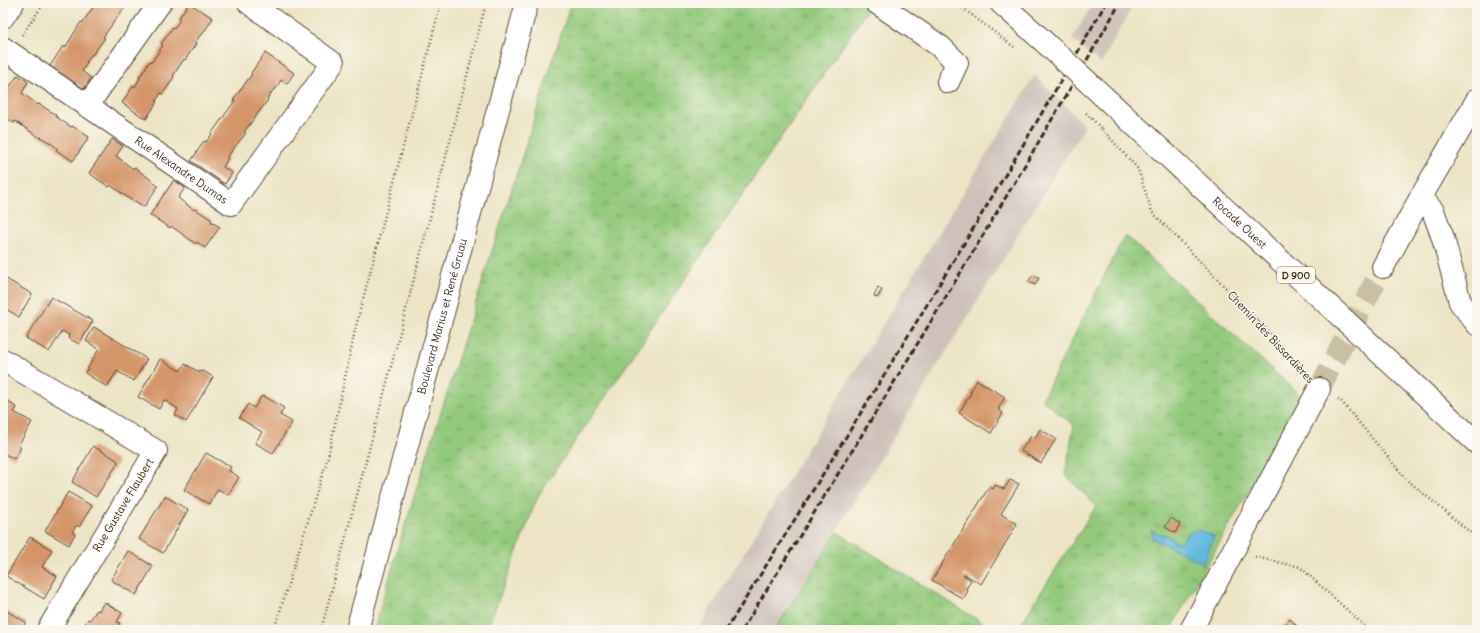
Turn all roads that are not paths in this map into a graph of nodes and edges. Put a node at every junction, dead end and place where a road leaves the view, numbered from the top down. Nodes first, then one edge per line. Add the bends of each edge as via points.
1 (13, 3) edge
2 (160, 3) edge
3 (249, 3) edge
4 (527, 3) edge
5 (877, 3) edge
6 (1001, 3) edge
7 (3, 17) edge
8 (12, 42) edge
9 (948, 82) dead end
10 (1477, 100) edge
11 (87, 106) junction
12 (1421, 196) junction
13 (1383, 267) tunnel mouth
14 (1477, 324) edge
15 (3, 360) edge
16 (1319, 389) tunnel mouth
17 (1477, 443) edge
18 (48, 630) edge
19 (357, 630) edge
20 (1190, 630) edge

1 - 7 street
2 - 11 street
3 - 11 street, Rue Alexandre Dumas via 333,63 231,204
4 - 19 street, Boulevard Marius et René Gruau
5 - 9 street via 941,47 957,63
6 - 17 street, Rocade Ouest / D 900, bridge
8 - 11 street, Rue Alexandre Dumas
10 - 12 street
12 - 13 street
12 - 14 street via 1434,211 1460,302
15 - 18 street, Rue Gustave Flaubert via 156,451
16 - 20 street, Chemin des Bissardières

